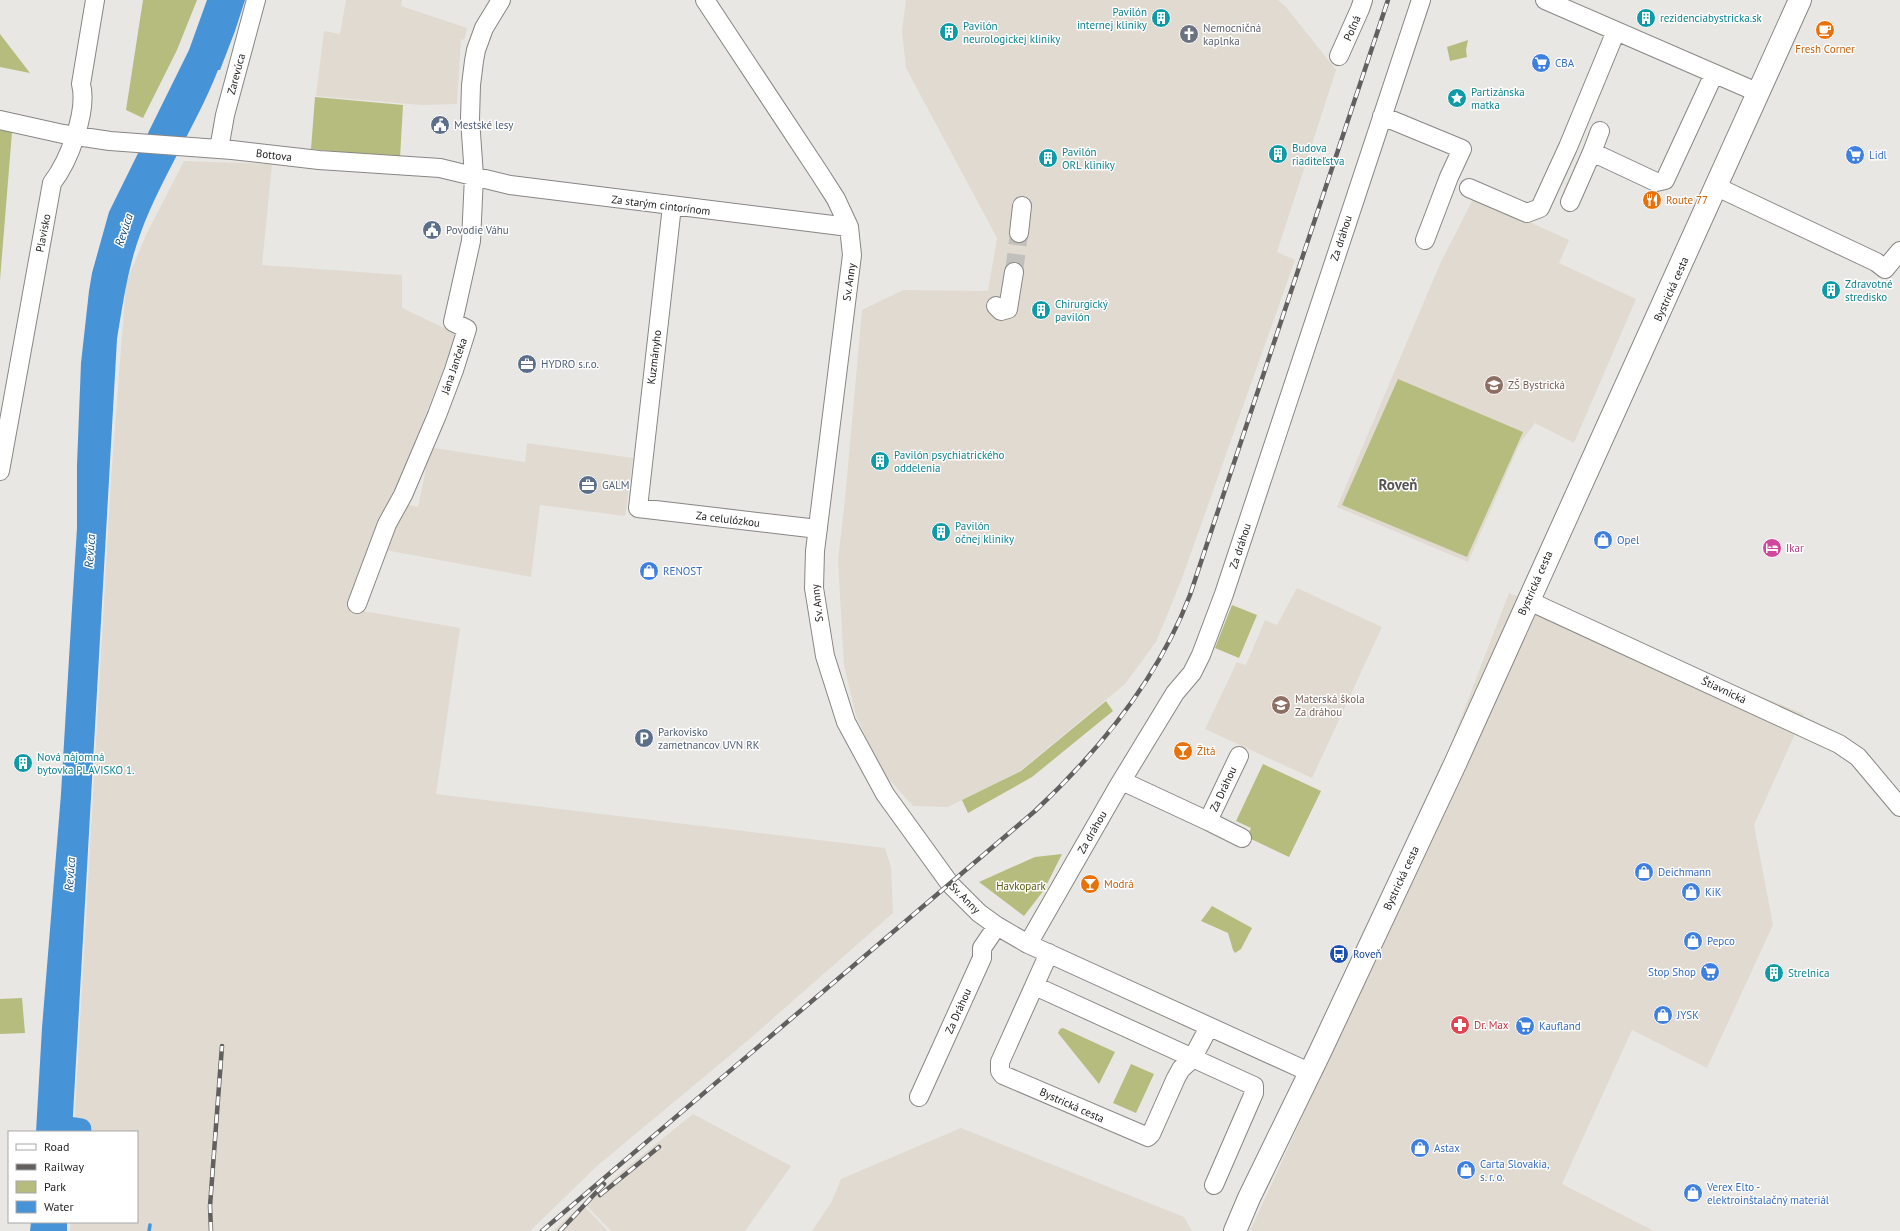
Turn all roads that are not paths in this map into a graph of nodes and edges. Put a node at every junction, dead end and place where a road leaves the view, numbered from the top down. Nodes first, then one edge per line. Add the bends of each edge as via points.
1 (95, 0) edge
2 (256, 0) edge
3 (501, 0) edge
4 (705, 0) edge
5 (1363, 0) edge
6 (1421, 0) edge
7 (1546, 0) edge
8 (1800, 0) edge
9 (1616, 31) junction
10 (1339, 56) dead end
11 (1714, 74) junction
12 (1759, 93) junction
13 (1382, 116) junction
14 (0, 120) edge
15 (1600, 131) dead end
16 (69, 135) junction
17 (219, 149) junction
18 (1592, 152) junction
19 (474, 176) junction
20 (1717, 187) junction
21 (1472, 188) dead end
22 (1570, 202) dead end
23 (672, 206) junction
24 (1022, 206) dead end
25 (849, 228) junction
26 (1019, 233) tunnel mouth
27 (1425, 240) dead end
28 (1900, 251) edge
29 (1014, 272) tunnel mouth
30 (996, 306) dead end
31 (1, 465) edge
32 (638, 508) joint
33 (818, 529) junction
34 (1527, 600) junction
35 (358, 604) dead end
36 (1238, 756) dead end
37 (1122, 781) junction
38 (1900, 807) edge
39 (1208, 821) junction
40 (1242, 838) dead end
41 (997, 926) junction
42 (1028, 944) junction
43 (1049, 953) junction
44 (1036, 986) junction
45 (1209, 1027) junction
46 (1192, 1059) junction
47 (1309, 1072) junction
48 (919, 1097) dead end
49 (1214, 1185) dead end
50 (1236, 1231) edge

1 - 16 street, Plavisko via 82,84 75,95
2 - 17 street, Zarevúca via 225,115
3 - 19 street via 482,33 474,61 470,119
4 - 25 street, Sv. Anny via 836,199
5 - 10 street, Poľná
6 - 13 street, Za dráhou
7 - 9 street
8 - 12 main road, Bystrická cesta
9 - 11 street
9 - 21 street via 1540,208 1527,213
11 - 12 street
11 - 18 street via 1665,180 1656,182
12 - 20 main road, Bystrická cesta
13 - 27 street via 1462,149
13 - 37 street, Za dráhou via 1224,594 1201,655
14 - 16 street, Bottova
15 - 18 street
16 - 17 street, Bottova via 140,144
16 - 31 street, Plavisko via 50,169 52,184
17 - 19 street, Bottova via 319,160 440,168
18 - 22 street
19 - 23 street, Za starým cintorínom via 510,185
19 - 35 street, Jána Jančeka via 471,241 453,322 467,330 454,370 403,495 387,524
20 - 28 street via 1876,262 1885,269
20 - 34 main road, Bystrická cesta
23 - 25 street, Za starým cintorínom
23 - 32 street, Kuzmányho
24 - 26 street
25 - 33 street, Sv. Anny via 852,255
29 - 30 street via 1008,309 1001,311
32 - 33 street, Za celulózkou
33 - 41 street, Sv. Anny via 814,588 825,656 846,722 885,794 936,866 966,902
34 - 38 street, Štiavnická via 1839,744 1858,757
34 - 47 main road, Bystrická cesta via 1455,764
36 - 39 street, Za Dráhou
37 - 39 street, Za Dráhou
37 - 42 street, Za dráhou
39 - 40 street, Za Dráhou
41 - 42 street
41 - 48 street, Za Dráhou via 982,948 982,958
42 - 43 street
43 - 44 street, Bystrická cesta
43 - 45 street
44 - 46 street
44 - 46 street, Bystrická cesta via 1000,1062 1000,1071 1003,1075 1148,1137 1152,1134 1176,1078
45 - 46 street, Bystrická cesta
45 - 47 street
46 - 49 street via 1254,1086 1254,1093
47 - 50 main road, Bystrická cesta

